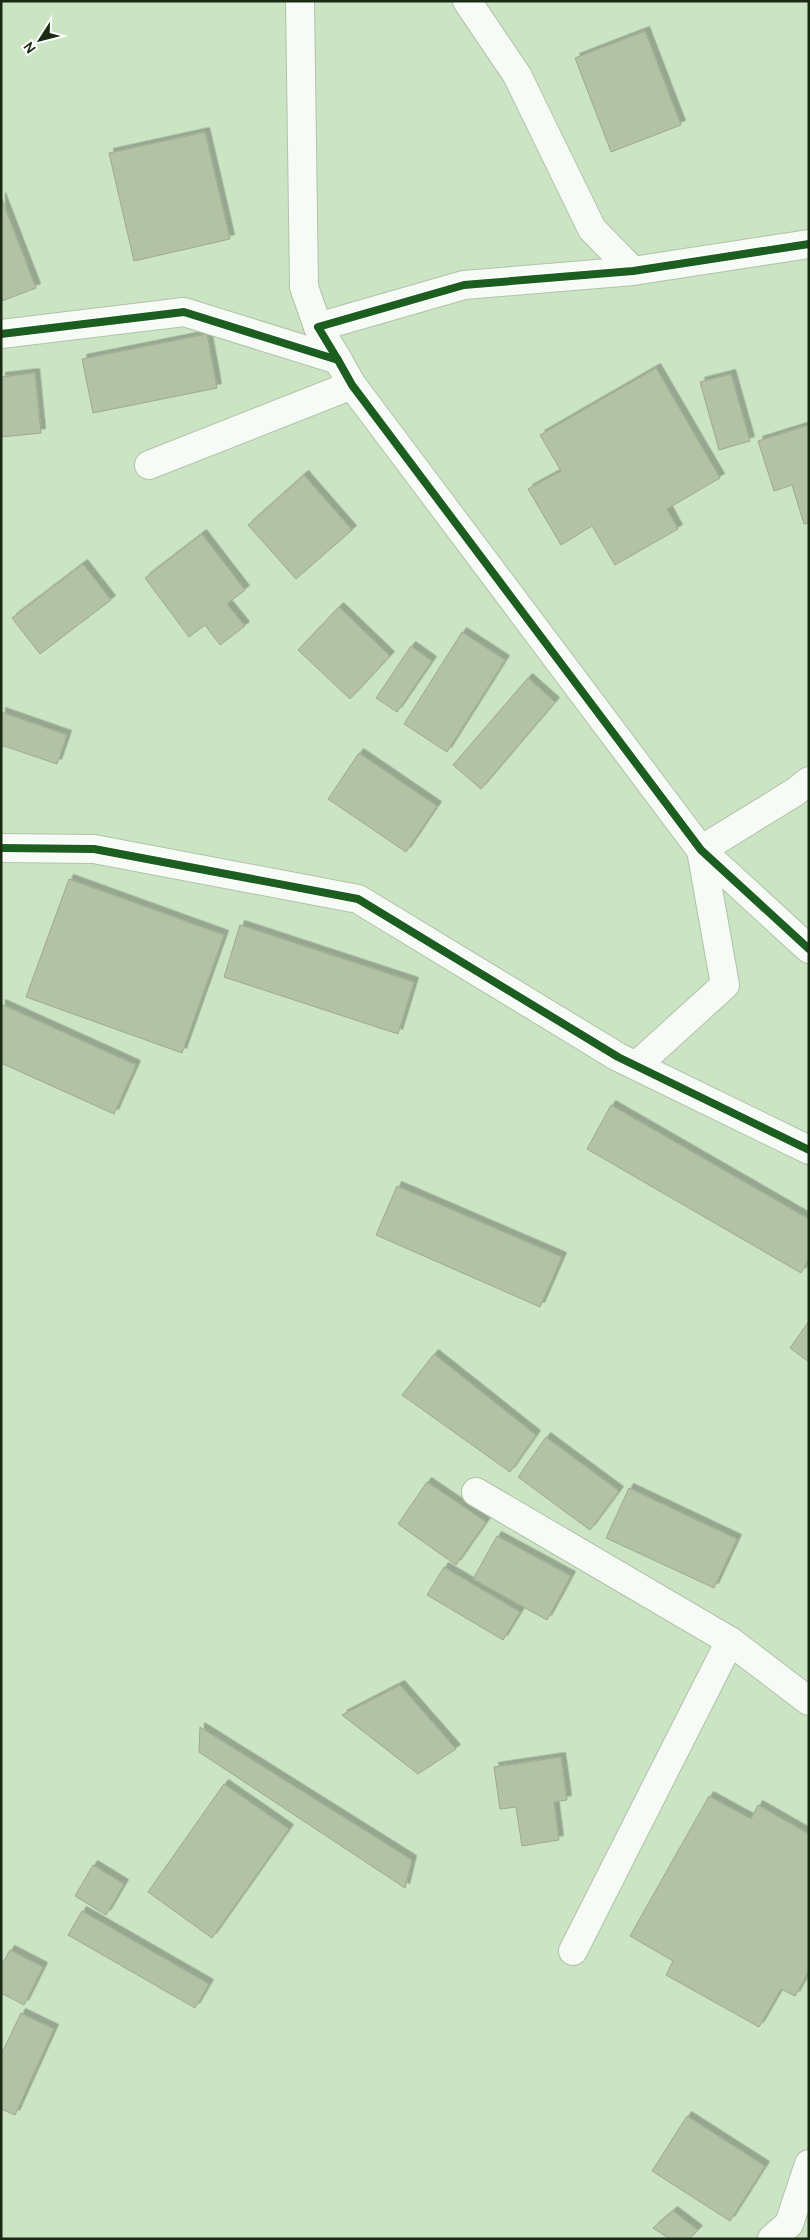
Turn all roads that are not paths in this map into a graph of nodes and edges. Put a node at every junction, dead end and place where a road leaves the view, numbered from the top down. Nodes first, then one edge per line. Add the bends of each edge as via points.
1 (300, 1) edge
2 (467, 1) edge
3 (809, 244) edge
4 (633, 271) junction
5 (318, 327) junction
6 (1, 334) edge
7 (338, 360) junction
8 (352, 385) junction
9 (149, 466) dead end
10 (809, 781) edge
11 (1, 848) edge
12 (702, 850) junction
13 (809, 949) edge
14 (637, 1065) junction
15 (809, 1150) edge
16 (476, 1492) dead end
17 (730, 1641) junction
18 (809, 1701) edge
19 (573, 1950) dead end
20 (809, 2164) edge
21 (772, 2239) edge

1 - 5 street via 304,287
2 - 4 street via 518,75 592,229
3 - 4 street
4 - 5 street via 464,285
5 - 7 street
6 - 7 street via 184,312
7 - 8 street
8 - 9 street
8 - 12 street
10 - 12 street
11 - 14 street via 94,849 358,899
12 - 13 street
12 - 14 street via 725,985
14 - 15 street
16 - 17 street
17 - 18 street
17 - 19 street
20 - 21 street via 790,2224

